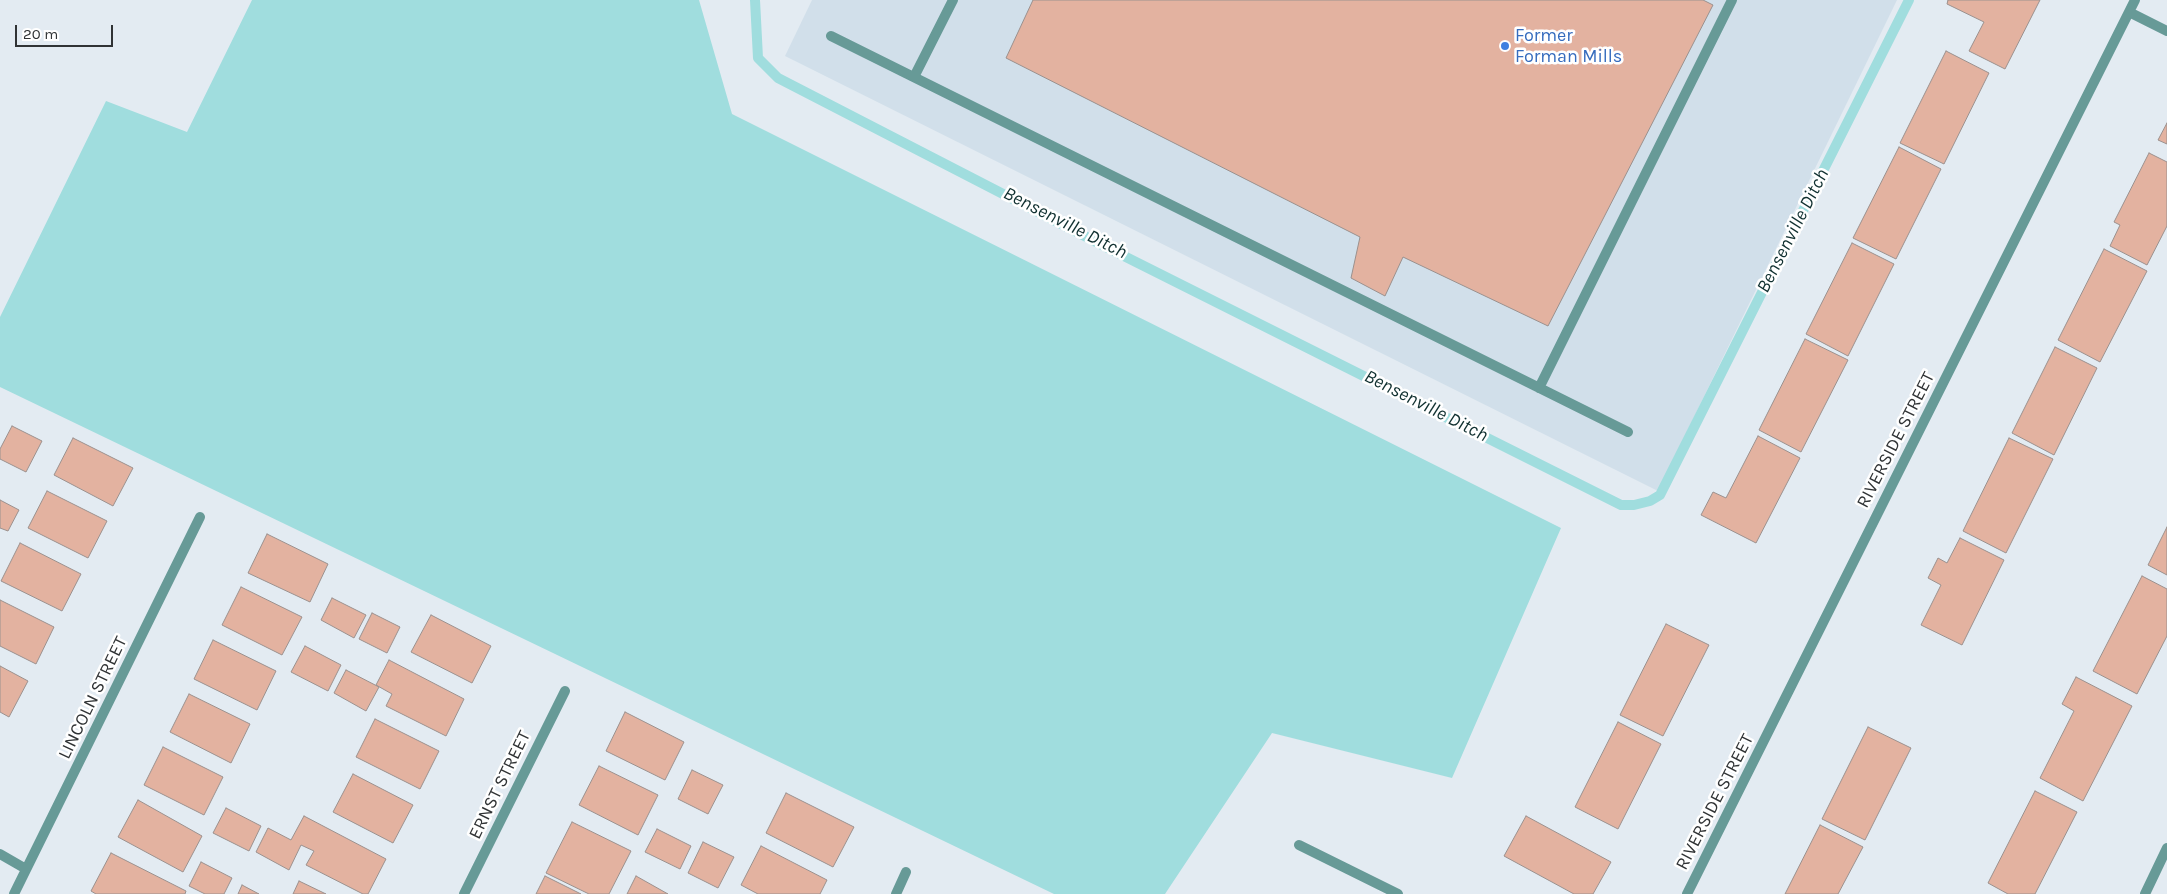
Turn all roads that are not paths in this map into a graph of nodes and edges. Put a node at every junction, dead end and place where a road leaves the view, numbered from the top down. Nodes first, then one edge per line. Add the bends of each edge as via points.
1 (953, 0) edge
2 (1732, 0) edge
3 (2135, 0) edge
4 (2129, 12) junction
5 (2167, 31) edge
6 (831, 36) dead end
7 (914, 77) junction
8 (1539, 388) junction
9 (1628, 432) dead end
10 (200, 516) dead end
11 (565, 691) dead end
12 (1299, 845) dead end
13 (2167, 848) edge
14 (0, 854) edge
15 (26, 868) junction
16 (906, 872) dead end
17 (14, 894) edge
18 (464, 894) edge
19 (896, 894) edge
20 (1398, 894) edge
21 (1687, 894) edge
22 (2145, 894) edge

1 - 7 street
2 - 8 street
3 - 4 street, RIVERSIDE STREET
4 - 5 street
4 - 21 street, RIVERSIDE STREET
6 - 7 street
7 - 8 street
8 - 9 street
10 - 15 street, LINCOLN STREET
11 - 18 street, ERNST STREET
12 - 20 street
13 - 22 street
14 - 15 street
15 - 17 street, LINCOLN STREET
16 - 19 street

